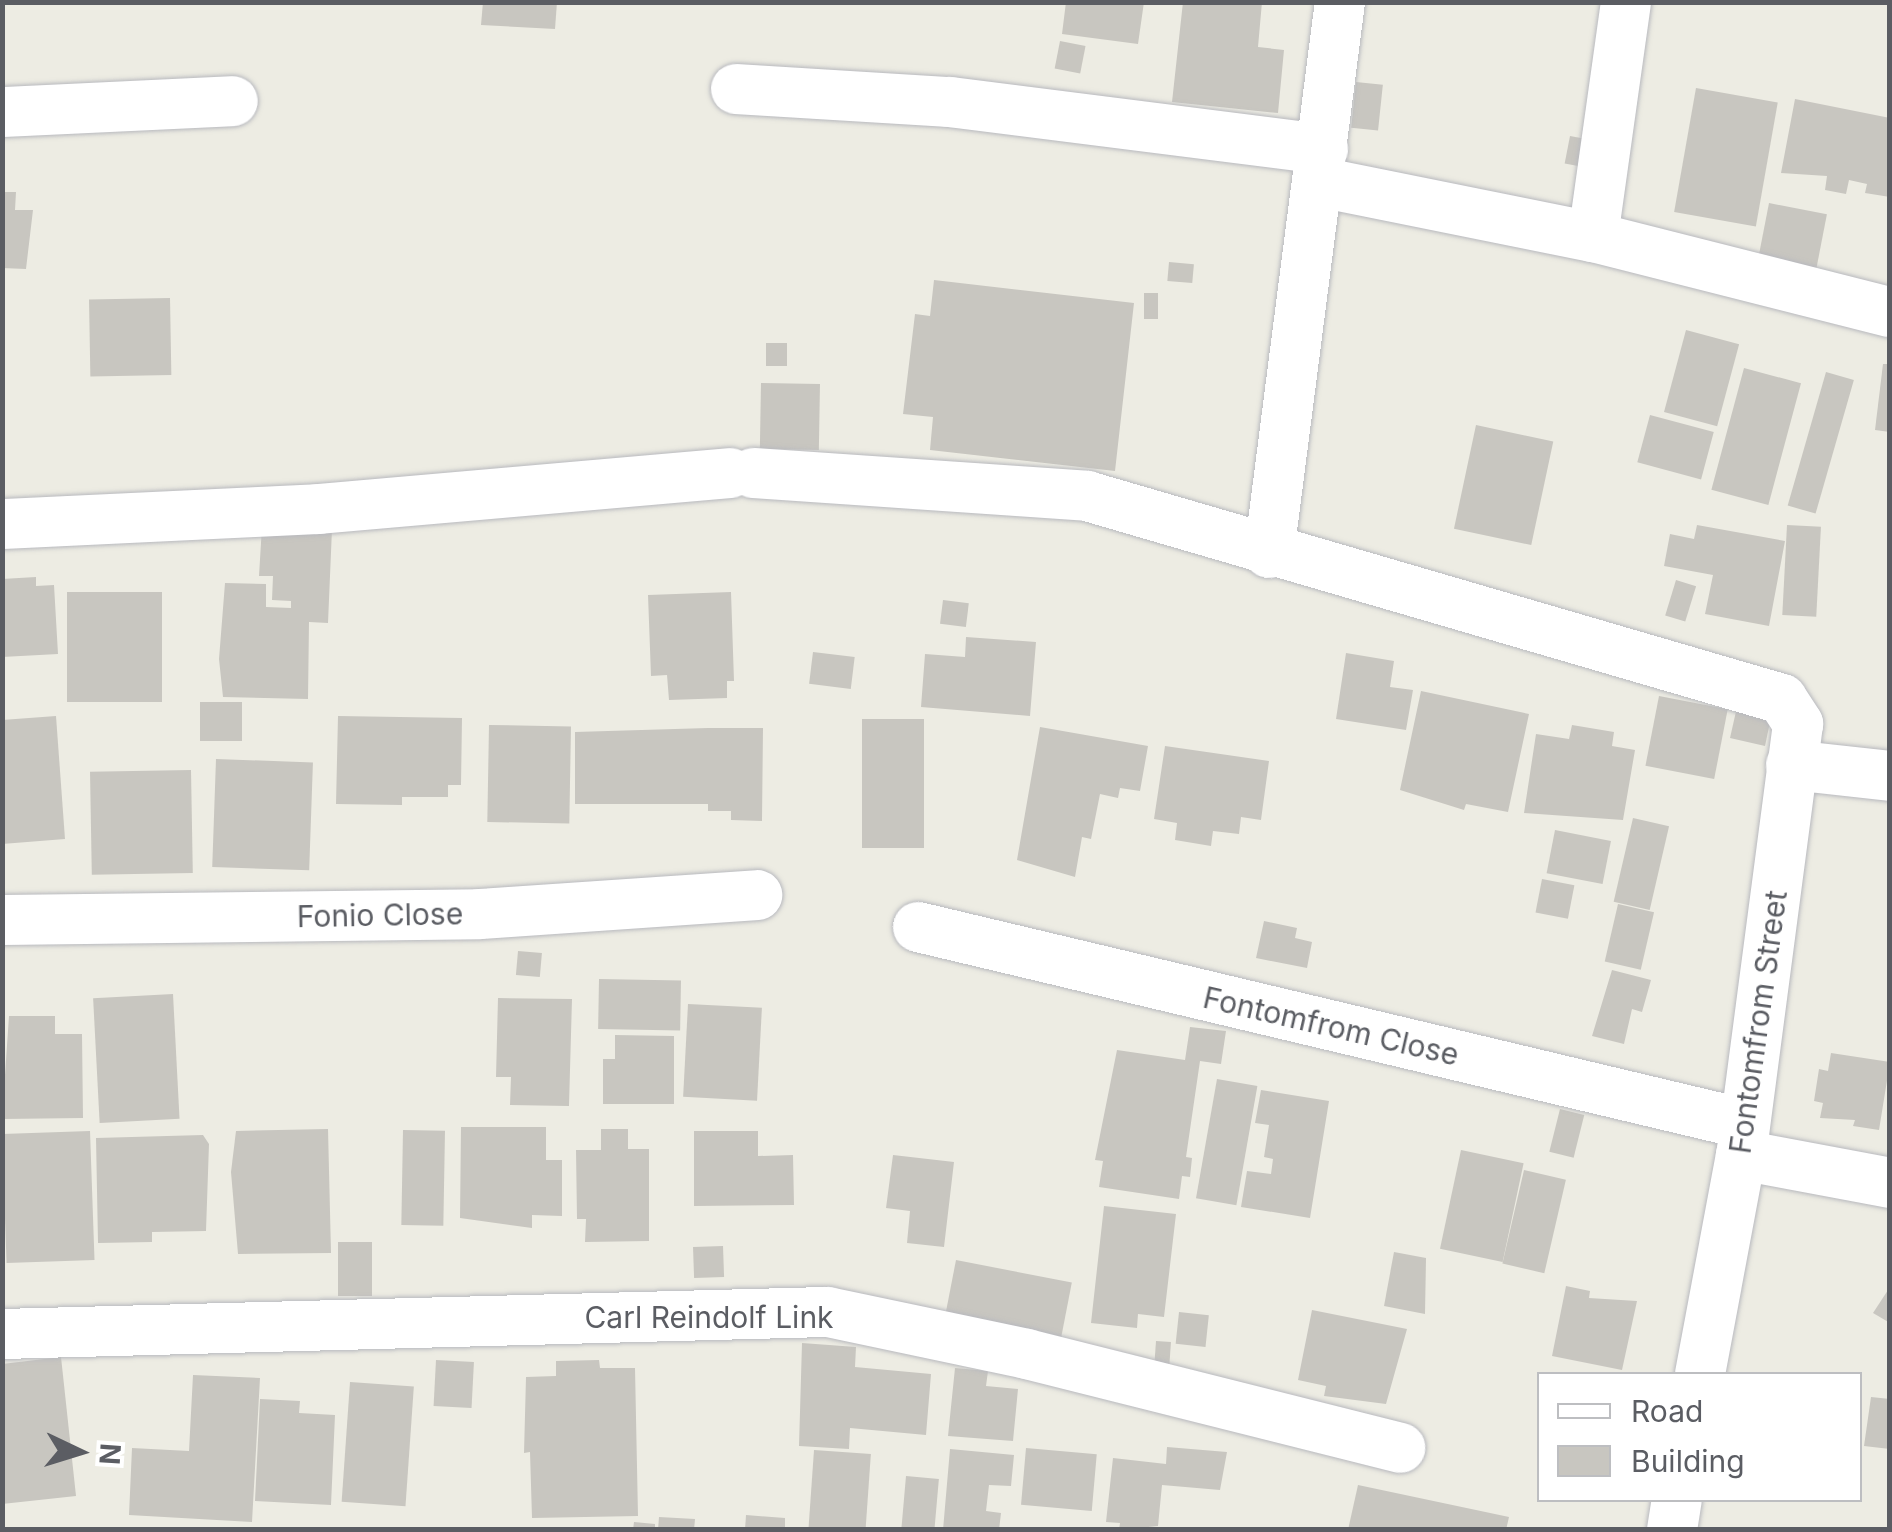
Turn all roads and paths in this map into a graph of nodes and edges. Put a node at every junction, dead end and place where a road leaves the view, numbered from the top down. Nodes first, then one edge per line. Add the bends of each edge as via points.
1 (1340, 2) edge
2 (1626, 2) edge
3 (736, 88) dead end
4 (232, 100) dead end
5 (2, 112) edge
6 (1321, 166) junction
7 (1593, 237) junction
8 (1890, 312) edge
9 (2, 524) edge
10 (1269, 553) junction
11 (1791, 765) junction
12 (1890, 776) edge
13 (757, 895) dead end
14 (2, 920) edge
15 (918, 927) dead end
16 (1743, 1139) junction
17 (1890, 1183) edge
18 (2, 1334) edge
19 (1700, 1372) edge
20 (1400, 1448) dead end
21 (1678, 1502) edge
22 (1672, 1530) edge

1 - 6 street
2 - 7 street
3 - 6 street via 950,102
4 - 5 street
6 - 7 street
6 - 10 street
7 - 8 street
9 - 10 street, Fontomfrom Street via 319,510 742,473 1087,496
10 - 11 street, Fontomfrom Street via 1782,700 1798,724
11 - 12 street
11 - 16 street, Fontomfrom Street
13 - 14 street, Fonio Close via 480,914
15 - 16 street, Fontomfrom Close
16 - 17 street, Fontomfrom Close
16 - 19 street, Fontomfrom Street
18 - 20 street, Carl Reindolf Link via 813,1312 1027,1354
21 - 22 street

